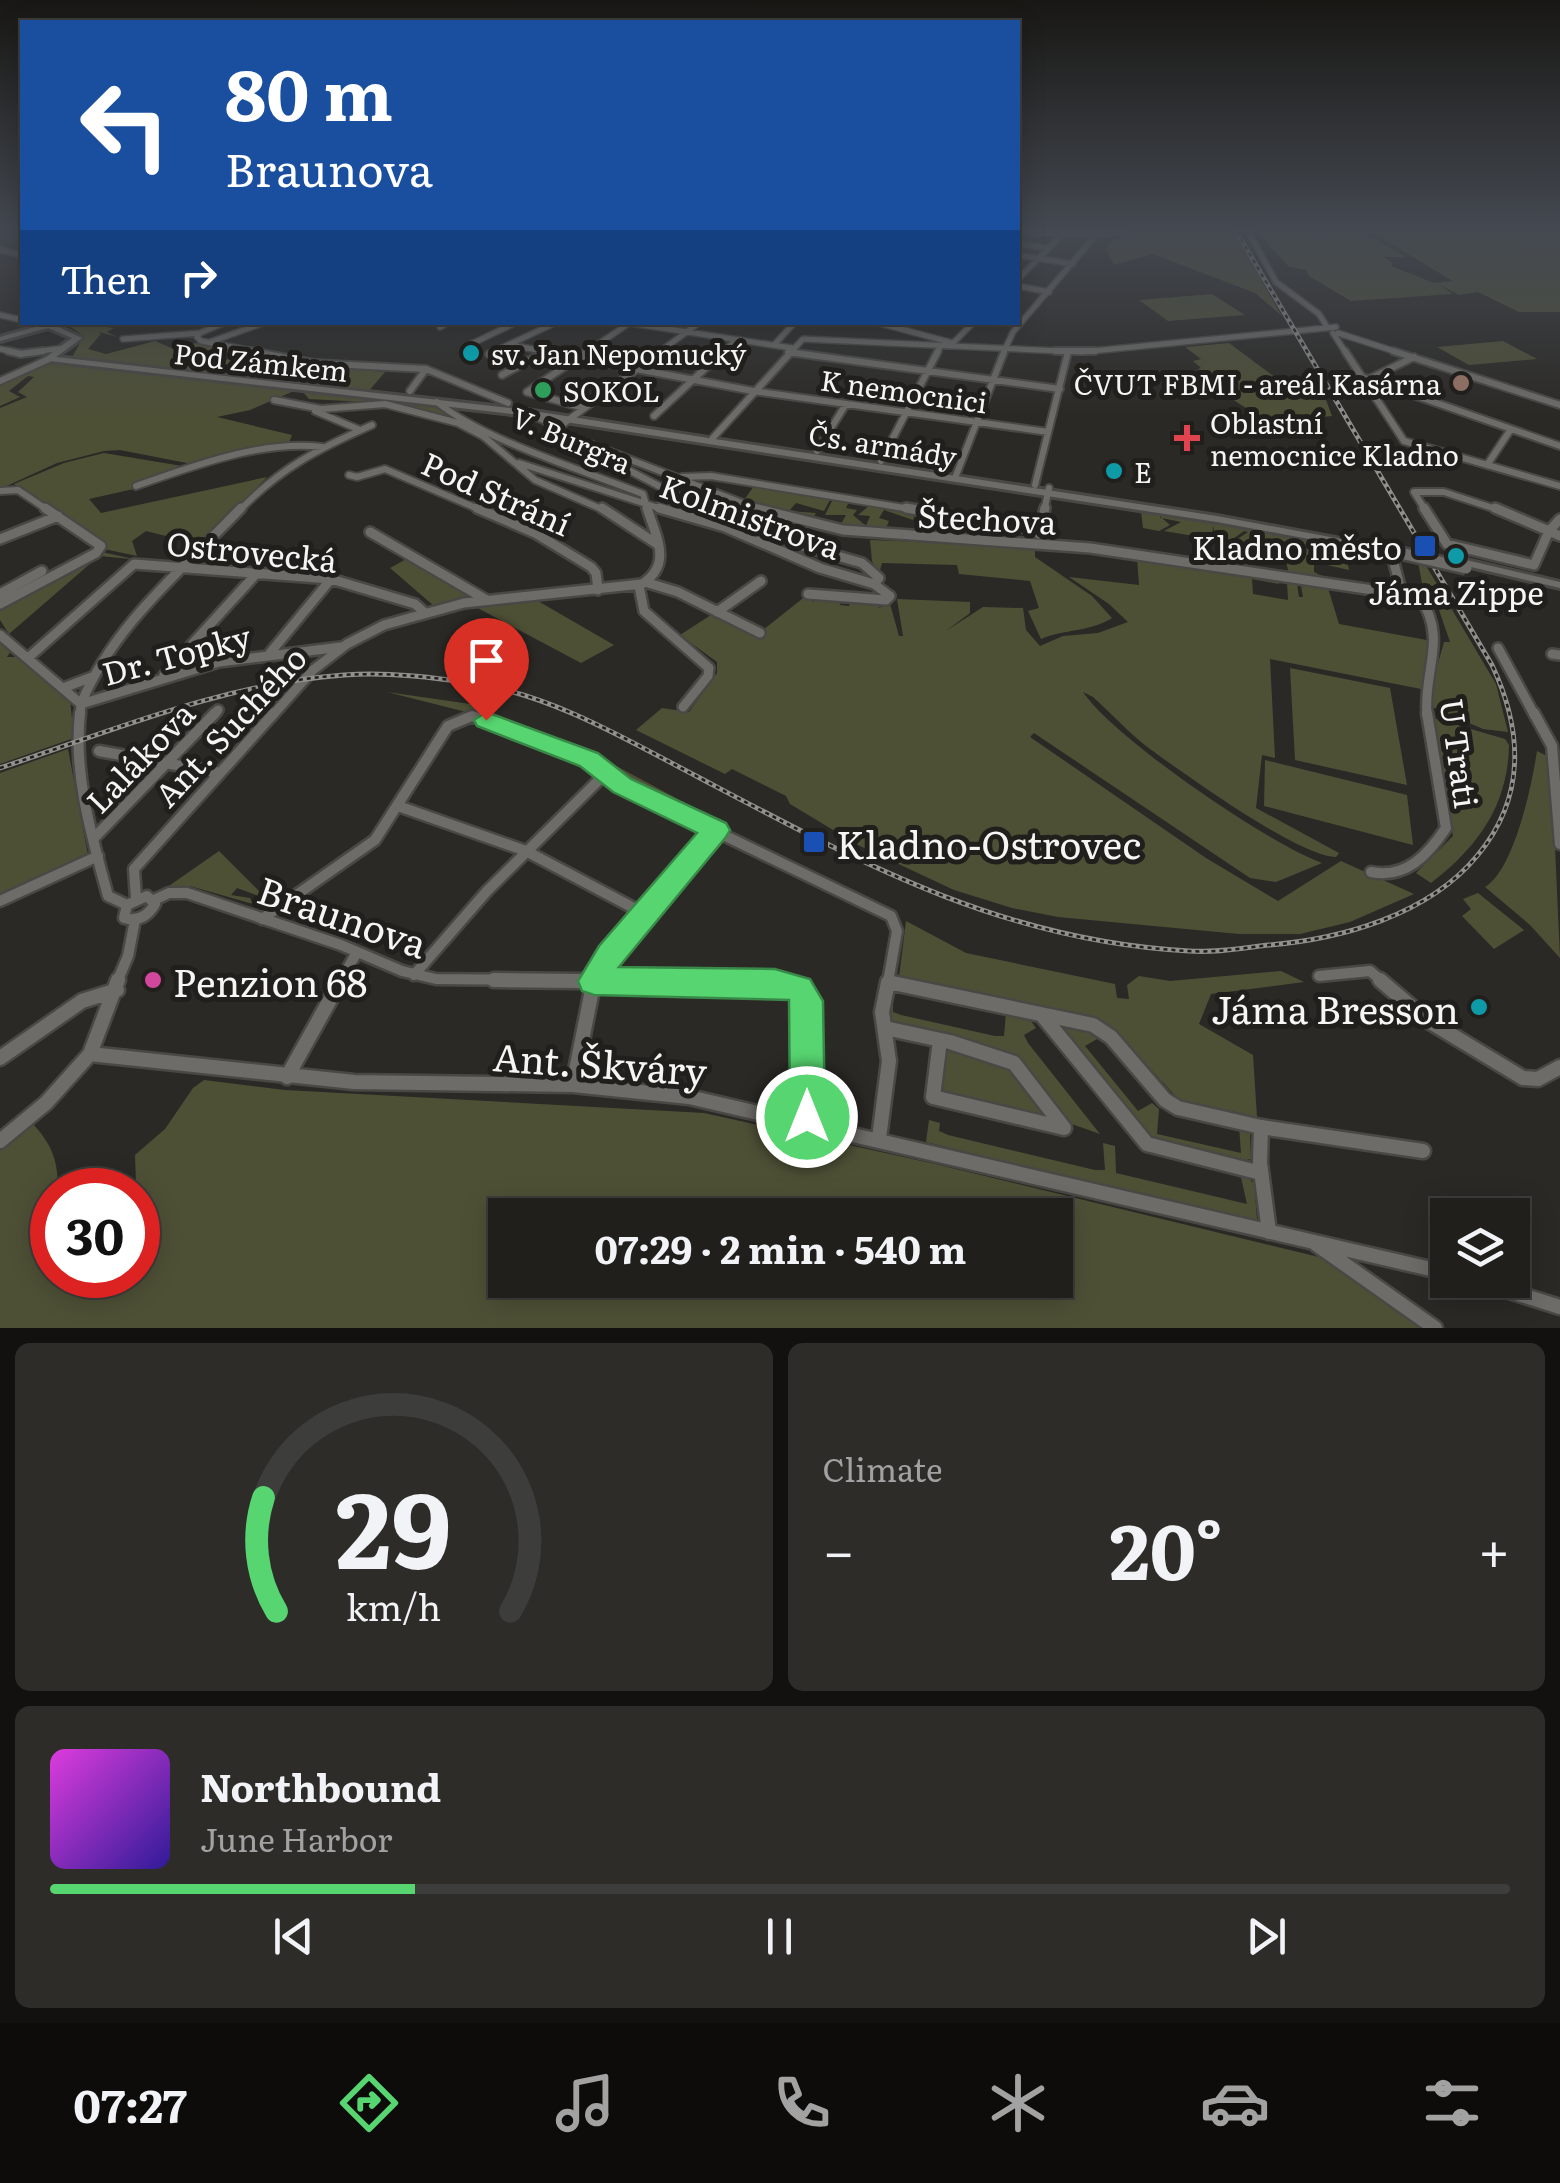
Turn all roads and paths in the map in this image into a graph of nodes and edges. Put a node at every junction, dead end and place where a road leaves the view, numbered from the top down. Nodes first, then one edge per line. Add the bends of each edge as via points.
1 (1048, 293) edge
2 (1292, 293) edge
3 (1021, 317) edge
4 (44, 325) edge
5 (219, 325) edge
6 (258, 325) edge
7 (444, 325) edge
8 (512, 325) edge
9 (516, 325) edge
10 (551, 325) edge
11 (625, 325) edge
12 (640, 325) edge
13 (697, 325) edge
14 (792, 325) edge
15 (887, 325) edge
16 (914, 325) edge
17 (971, 325) edge
18 (1017, 325) edge
19 (49, 326) junction
20 (67, 327) edge
21 (440, 327) dead end
22 (1334, 330) junction
23 (908, 331) junction
24 (25, 332) junction
25 (200, 333) junction
26 (534, 333) junction
27 (688, 333) junction
28 (803, 338) joint
29 (0, 339) edge
30 (123, 339) dead end
31 (736, 340) junction
32 (514, 342) junction
33 (208, 343) junction
34 (74, 344) junction
35 (774, 345) junction
36 (951, 345) junction
37 (467, 346) dead end
38 (940, 347) junction
39 (0, 349) edge
40 (1004, 349) junction
41 (790, 350) junction
42 (544, 352) junction
43 (1068, 352) junction
44 (18, 354) junction
45 (488, 354) dead end
46 (576, 358) junction
47 (1414, 358) junction
48 (49, 359) junction
49 (102, 366) junction
50 (426, 369) junction
51 (638, 370) junction
52 (928, 372) junction
53 (502, 375) dead end
54 (1366, 378) junction
55 (692, 380) junction
56 (995, 380) junction
57 (0, 381) edge
58 (478, 390) joint
59 (1060, 390) junction
60 (410, 391) dead end
61 (753, 391) junction
62 (274, 400) dead end
63 (436, 402) junction
64 (846, 404) junction
65 (1560, 405) edge
66 (468, 406) junction
67 (505, 406) junction
68 (584, 408) junction
69 (314, 409) junction
70 (906, 413) junction
71 (654, 416) dead end
72 (978, 422) junction
73 (566, 424) junction
74 (372, 425) dead end
75 (1511, 429) junction
76 (361, 430) junction
77 (1048, 432) junction
78 (713, 438) junction
79 (1560, 446) edge
80 (322, 447) junction
81 (582, 448) joint
82 (817, 451) junction
83 (512, 459) junction
84 (881, 461) junction
85 (1487, 465) junction
86 (957, 476) junction
87 (357, 477) dead end
88 (679, 477) junction
89 (1035, 485) junction
90 (136, 486) dead end
91 (1560, 486) edge
92 (1049, 490) junction
93 (0, 491) edge
94 (644, 503) junction
95 (700, 508) junction
96 (58, 516) junction
97 (1560, 519) edge
98 (725, 527) junction
99 (1039, 530) junction
100 (1550, 531) junction
101 (370, 532) dead end
102 (1560, 536) edge
103 (2, 540) edge
104 (1039, 543) junction
105 (656, 544) junction
106 (1378, 548) junction
107 (1399, 550) junction
108 (1534, 566) joint
109 (184, 568) junction
110 (42, 571) dead end
111 (256, 574) junction
112 (330, 579) junction
113 (762, 581) dead end
114 (642, 584) junction
115 (874, 584) junction
116 (1560, 589) edge
117 (598, 590) junction
118 (0, 594) edge
119 (808, 594) dead end
120 (1402, 594) junction
121 (1420, 597) joint
122 (484, 600) junction
123 (0, 604) edge
124 (424, 612) junction
125 (718, 612) junction
126 (760, 633) dead end
127 (0, 634) edge
128 (344, 647) junction
129 (1498, 648) dead end
130 (270, 653) junction
131 (28, 658) junction
132 (92, 677) junction
133 (162, 677) junction
134 (64, 688) junction
135 (81, 704) junction
136 (683, 708) dead end
137 (218, 710) dead end
138 (99, 751) dead end
139 (1557, 752) edge
140 (168, 763) junction
141 (220, 773) junction
142 (605, 774) junction
143 (398, 806) junction
144 (716, 830) junction
145 (94, 837) junction
146 (1560, 844) edge
147 (526, 851) junction
148 (98, 856) junction
149 (1371, 872) dead end
150 (154, 900) junction
151 (0, 901) edge
152 (132, 902) junction
153 (645, 914) junction
154 (262, 919) junction
155 (135, 920) junction
156 (357, 952) junction
157 (414, 976) junction
158 (1320, 976) dead end
159 (594, 981) junction
160 (888, 982) junction
161 (116, 990) junction
162 (1042, 1015) junction
163 (885, 1028) junction
164 (940, 1040) junction
165 (90, 1054) junction
166 (0, 1058) edge
167 (1560, 1068) edge
168 (286, 1077) junction
169 (573, 1085) junction
170 (807, 1123) junction
171 (1261, 1127) junction
172 (879, 1138) junction
173 (0, 1141) edge
174 (1423, 1151) dead end
175 (1261, 1173) junction
176 (1269, 1232) junction
177 (1314, 1242) junction
178 (1430, 1268) edge
179 (1530, 1298) edge
180 (1560, 1307) edge
181 (1434, 1328) edge

1 - 3 street
2 - 22 street
4 - 19 street
5 - 25 street
6 - 33 street
7 - 21 street
8 - 37 street
9 - 26 street
10 - 26 street
11 - 46 street
12 - 27 street
13 - 27 street
14 - 35 street
15 - 23 street
16 - 23 street
17 - 36 street
18 - 40 street
19 - 20 main road
19 - 24 main road
20 - 24 main road
20 - 34 main road via 77,336
22 - 43 street
22 - 47 street
22 - 54 street
23 - 36 street
24 - 29 main road
25 - 30 street
25 - 33 street
26 - 32 street
27 - 31 street
27 - 51 street
28 - 38 street
28 - 41 street
31 - 35 street
31 - 55 street
32 - 42 street
32 - 45 street
33 - 50 street via 309,363
34 - 44 street, Pod Zámkem
34 - 48 main road
34 - 49 main road via 68,359
35 - 41 street
36 - 38 street
36 - 40 street
38 - 52 street
39 - 44 street, Pod Zámkem
40 - 43 street
40 - 56 street
41 - 52 street
41 - 61 street
42 - 46 street
42 - 53 street
43 - 59 street
44 - 48 street, Pod Zámkem
46 - 51 street
46 - 68 street via 527,392
47 - 54 street
47 - 65 street
48 - 49 main road, Pod Zámkem
48 - 57 street
49 - 63 main road, Pod Zámkem
50 - 58 street
50 - 60 street
51 - 55 street
51 - 68 street
52 - 56 street
52 - 70 street
54 - 75 street
54 - 85 street via 1404,441
55 - 61 street
55 - 71 street
56 - 59 street
56 - 72 street
58 - 67 street
59 - 77 street
61 - 64 street, K nemocnici
61 - 78 street
62 - 69 street
63 - 66 main road, Pod Zámkem
63 - 94 street, V. Burgra via 518,445 643,494
64 - 70 street, K nemocnici
64 - 82 street
66 - 67 main road, Čs. armády
66 - 73 main road, Čs. armády
67 - 73 main road, Čs. armády
68 - 73 street
69 - 76 street
69 - 83 street via 371,403 458,423
70 - 72 street, K nemocnici
70 - 84 street
72 - 77 street, K nemocnici
72 - 86 street
73 - 78 main road, Čs. armády
73 - 81 street
73 - 88 street, Štechova
74 - 76 street
75 - 79 street
75 - 85 street
76 - 80 street
77 - 89 street
78 - 82 main road, Čs. armády
78 - 86 main road, Čs. armády
80 - 90 street via 256,453
80 - 109 street via 270,478
81 - 95 street
82 - 84 main road, Čs. armády
83 - 94 street, Kolmistrova
83 - 105 street via 539,482 601,508
84 - 86 main road, Čs. armády
85 - 91 street
86 - 89 main road, Čs. armády
86 - 92 main road, Čs. armády
87 - 117 street, Pod Strání via 385,469 536,533 591,567
88 - 99 street via 711,476
88 - 104 street, Štechova via 774,514 836,529
89 - 92 main road, Čs. armády
92 - 99 street
92 - 106 main road, Čs. armády
92 - 107 main road, Čs. armády via 1287,524
93 - 96 street via 16,489
94 - 98 street, Kolmistrova
94 - 105 street, V. Burgra
95 - 98 street
95 - 115 street via 862,562 878,577
96 - 103 street
96 - 123 street via 102,548
97 - 100 street
98 - 115 street, Kolmistrova
99 - 104 street
100 - 102 street
100 - 108 street
100 - 108 street via 1486,506 1418,489 1414,494 1450,546
101 - 122 street
104 - 120 street, Štechova
105 - 114 street via 661,565
106 - 107 main road, Čs. armády
106 - 120 street via 1393,559
107 - 116 main road, bridge
109 - 111 street, Ostrovecká
109 - 131 street, Ostrovecká via 130,566
109 - 132 street via 118,636
110 - 118 street
111 - 112 street, Ostrovecká
111 - 133 street
112 - 124 street, Ostrovecká
112 - 130 street
113 - 125 street
114 - 117 street, Ant. Suchého
114 - 125 street
114 - 136 street via 644,611 708,668
115 - 119 street, Kolmistrova via 888,600
117 - 122 street, Ant. Suchého
120 - 121 street, Štechova
121 - 149 street, U Trati via 1439,642 1426,697 1446,828 1400,874
122 - 124 street, Ant. Suchého
124 - 128 street, Ant. Suchého
125 - 126 street
127 - 131 street
128 - 130 street, Dr. Topky
128 - 141 street, Ant. Suchého via 314,670
129 - 139 street
130 - 133 street, Dr. Topky
131 - 134 street
132 - 134 street
132 - 135 street
133 - 135 street, Dr. Topky
134 - 135 street
135 - 145 street via 79,762
137 - 140 street, Lalákova
138 - 140 street
139 - 146 street
140 - 141 street
140 - 145 street, Lalákova
141 - 152 street, Ant. Suchého via 134,869
142 - 143 street via 589,760 472,716 447,728
142 - 144 street
142 - 147 street
143 - 147 street
143 - 154 street via 372,843
144 - 153 street
144 - 160 street via 886,913 897,927
145 - 148 street
147 - 153 street
147 - 157 street
148 - 151 street
148 - 152 street via 108,896
150 - 152 street
150 - 154 street, Braunova via 183,893
150 - 155 street via 152,910
152 - 155 street via 124,918
153 - 159 street
154 - 156 street, Braunova
155 - 161 street via 132,951
156 - 157 street, Braunova
156 - 168 street
157 - 159 street, Braunova
158 - 167 street via 1370,972 1427,1020 1523,1078 1538,1080
159 - 169 street
159 - 170 street, Braunova via 799,988 807,1001
160 - 162 street
160 - 163 street
161 - 165 street
161 - 166 street via 82,1000
162 - 171 street via 1104,1031 1174,1106
162 - 175 street via 1150,1147
163 - 164 street
163 - 172 street via 889,1061
164 - 164 street via 933,1097 1064,1128 1014,1062
165 - 168 street, Ant. Škváry
165 - 173 street via 46,1104
168 - 169 street, Ant. Škváry
169 - 170 street, Ant. Škváry via 689,1097
170 - 172 street, Ant. Škváry
171 - 174 street
171 - 175 street
172 - 176 street, Ant. Škváry
175 - 176 street
176 - 177 street, Ant. Škváry
177 - 178 street, Ant. Škváry
177 - 181 street
179 - 180 street

